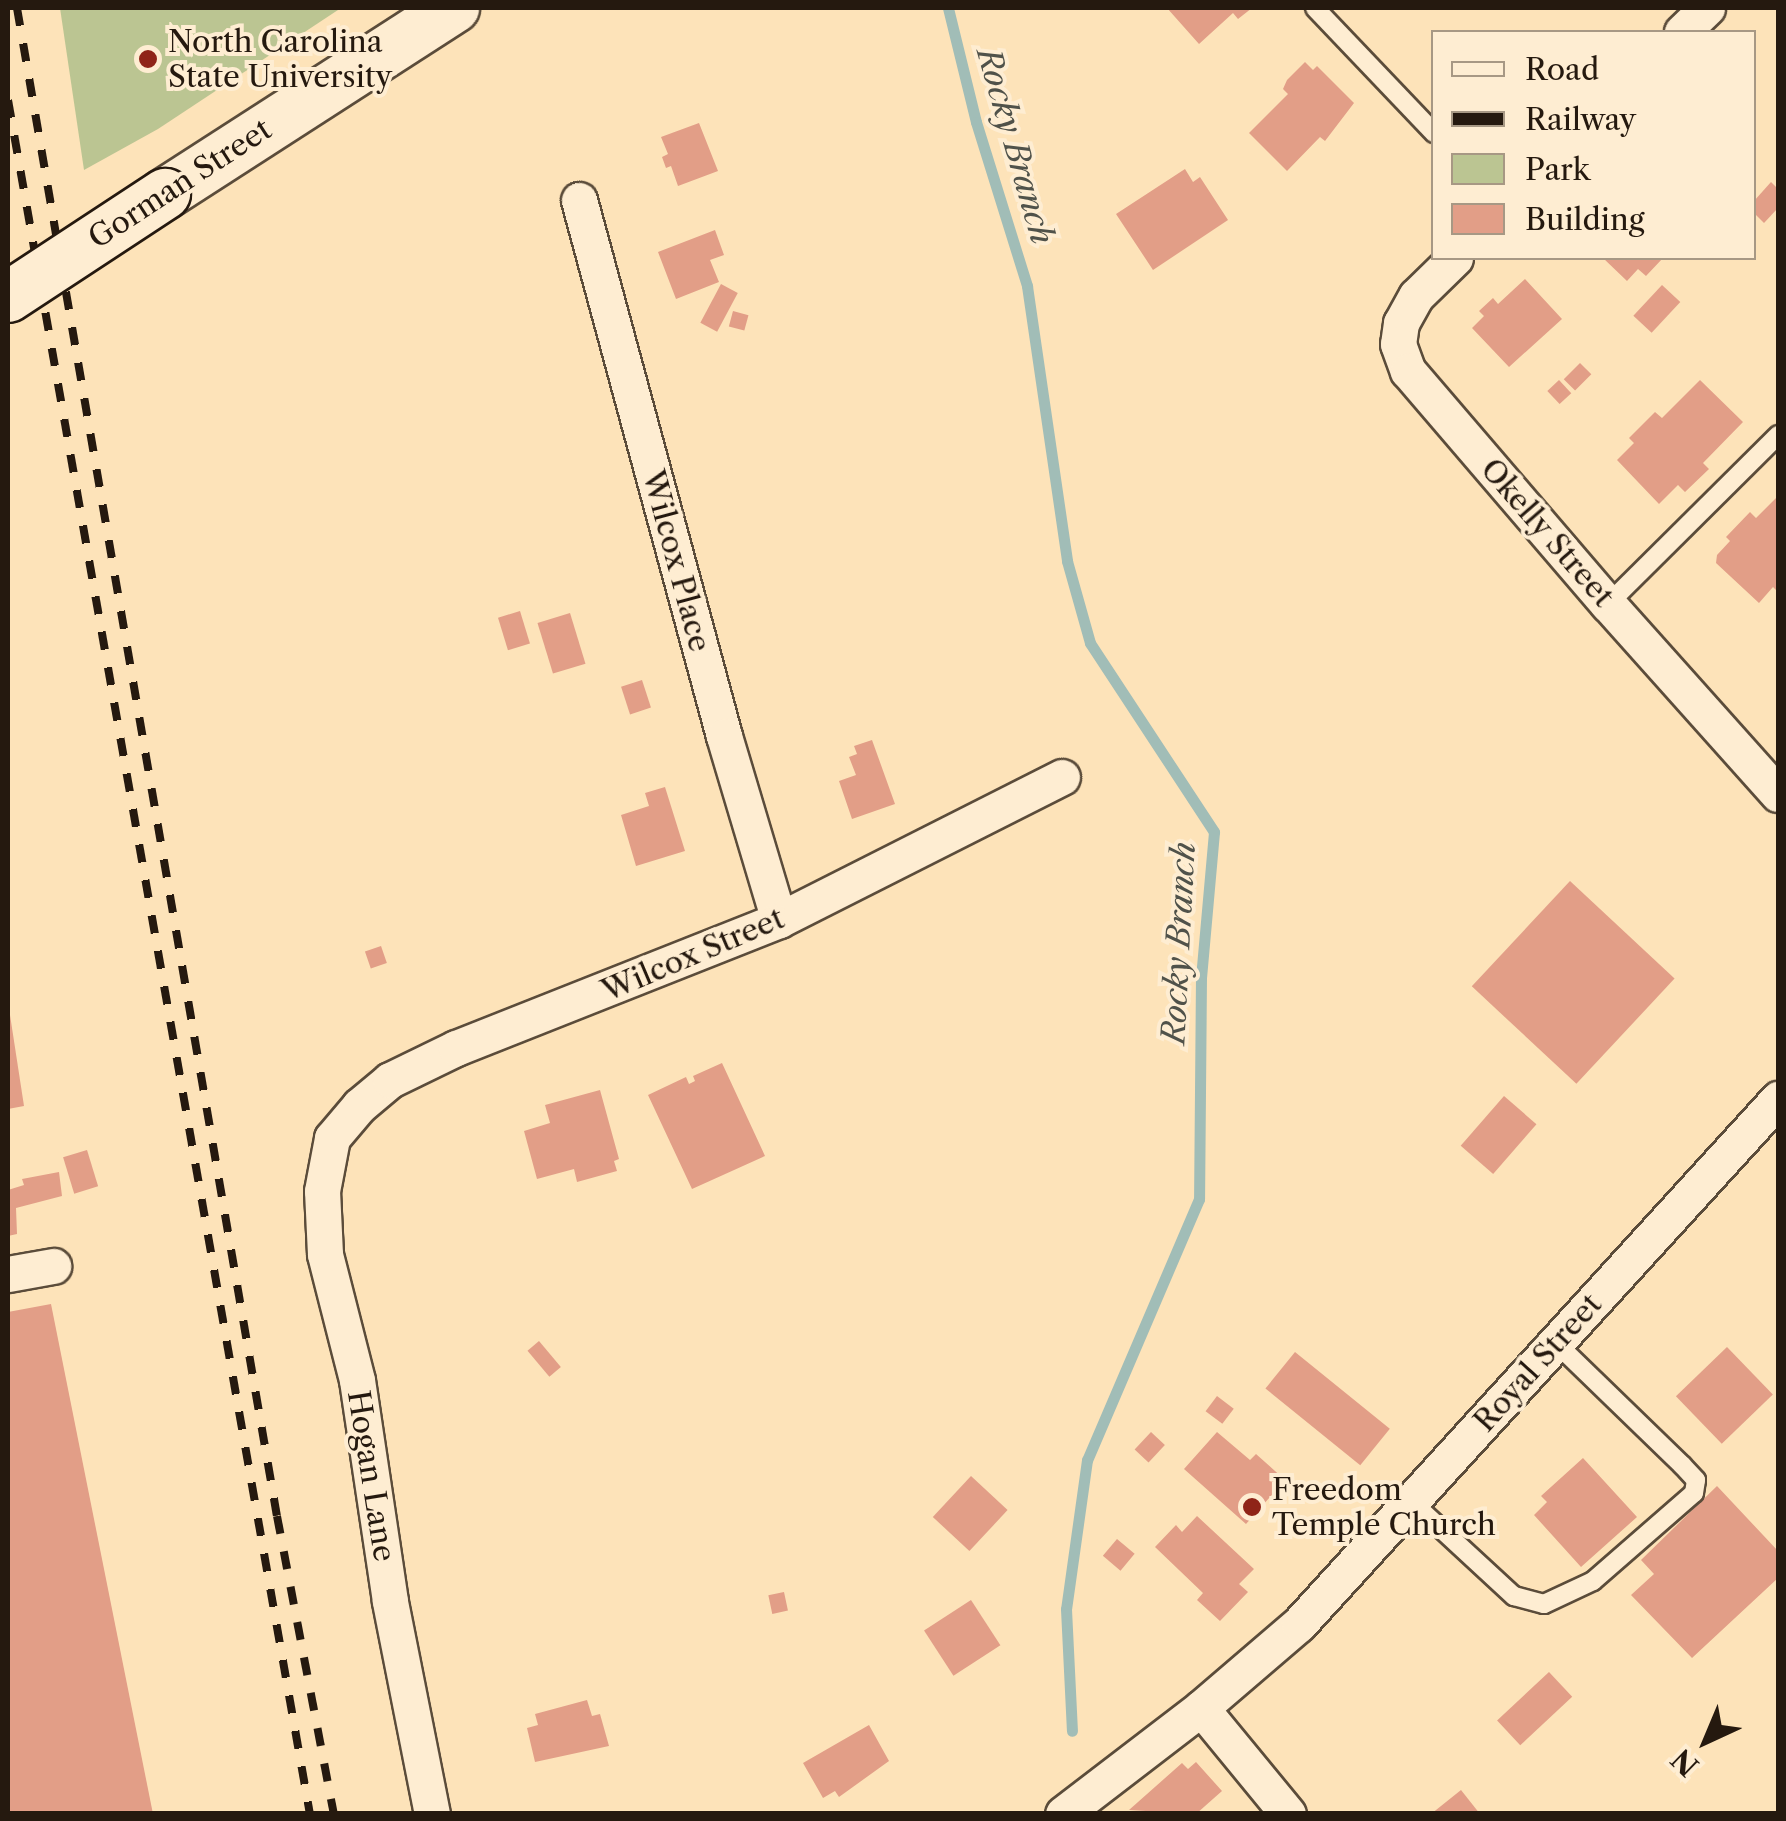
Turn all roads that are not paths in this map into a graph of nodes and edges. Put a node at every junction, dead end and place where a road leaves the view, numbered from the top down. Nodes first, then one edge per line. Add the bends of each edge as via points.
1 (454, 8) edge
2 (1314, 8) edge
3 (1707, 8) edge
4 (1684, 30) edge
5 (1431, 131) edge
6 (578, 200) dead end
7 (1453, 260) edge
8 (8, 297) edge
9 (1778, 435) edge
10 (1608, 604) junction
11 (1062, 777) dead end
12 (1778, 794) edge
13 (779, 920) junction
14 (1778, 1100) edge
15 (332, 1138) joint
16 (53, 1266) dead end
17 (8, 1274) edge
18 (1556, 1343) junction
19 (1412, 1502) junction
20 (1201, 1708) junction
21 (432, 1814) edge
22 (1063, 1814) edge
23 (1288, 1814) edge

1 - 8 main road, Gorman Street, bridge
2 - 5 lane
3 - 4 street
6 - 13 street, Wilcox Place
7 - 10 street, Okelly Street via 1416,296 1400,323 1398,344 1408,371
9 - 10 lane
10 - 12 street, Okelly Street
11 - 13 street, Wilcox Street
13 - 15 street, Wilcox Street via 390,1080
14 - 18 street, Royal Street
15 - 21 street, Hogan Lane via 322,1191 325,1254 357,1380 390,1601
16 - 17 street
18 - 19 street, Royal Street
18 - 19 lane via 1696,1480 1694,1493 1593,1581 1544,1604 1514,1596
19 - 20 street, Royal Street via 1299,1624
20 - 22 street, Royal Street
20 - 23 street

